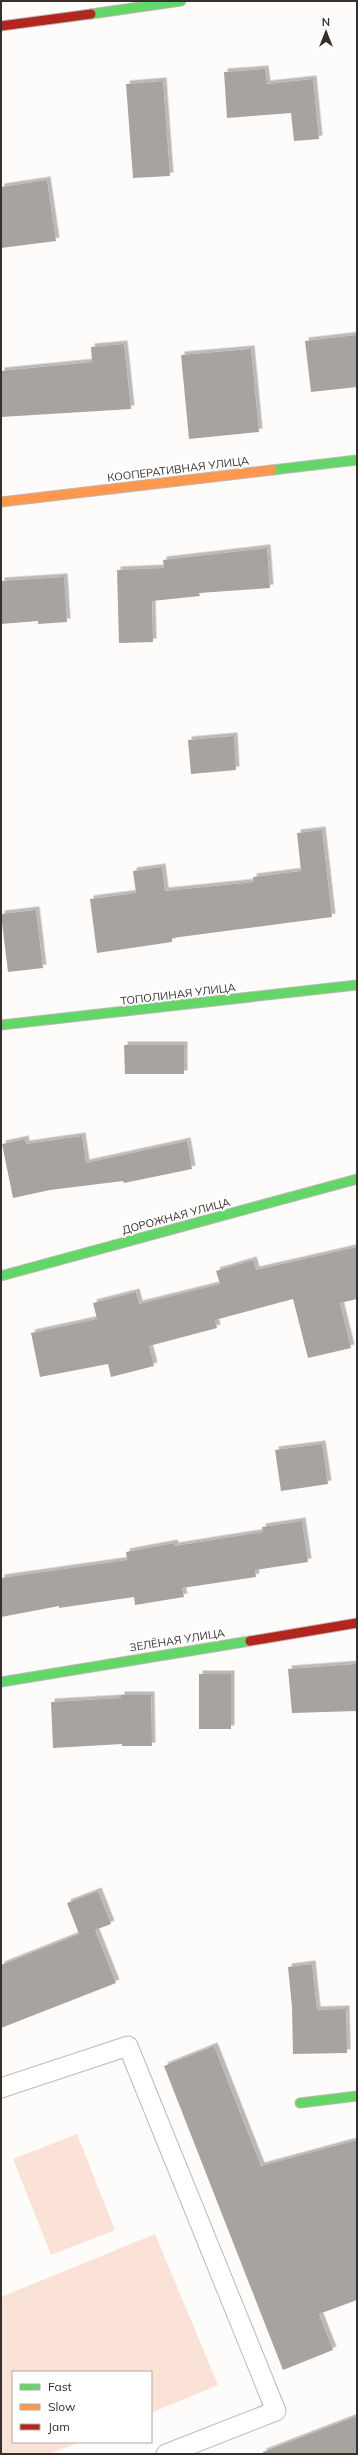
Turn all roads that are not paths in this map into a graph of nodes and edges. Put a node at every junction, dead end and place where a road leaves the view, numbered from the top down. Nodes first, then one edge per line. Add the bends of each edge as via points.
1 (181, 1) edge
2 (1, 26) edge
3 (357, 460) edge
4 (1, 502) edge
5 (357, 985) edge
6 (1, 1025) edge
7 (357, 1179) edge
8 (1, 1276) edge
9 (357, 1623) edge
10 (1, 1682) edge
11 (1, 2088) edge
12 (357, 2096) edge
13 (300, 2103) dead end
14 (166, 2454) edge

1 - 2 street
3 - 4 street, КООПЕРАТИВНАЯ УЛИЦА
5 - 6 street, ТОПОЛИНАЯ УЛИЦА
7 - 8 street, ДОРОЖНАЯ УЛИЦА
9 - 10 street, ЗЕЛЁНАЯ УЛИЦА
11 - 14 lane via 128,2046 276,2411
12 - 13 street

